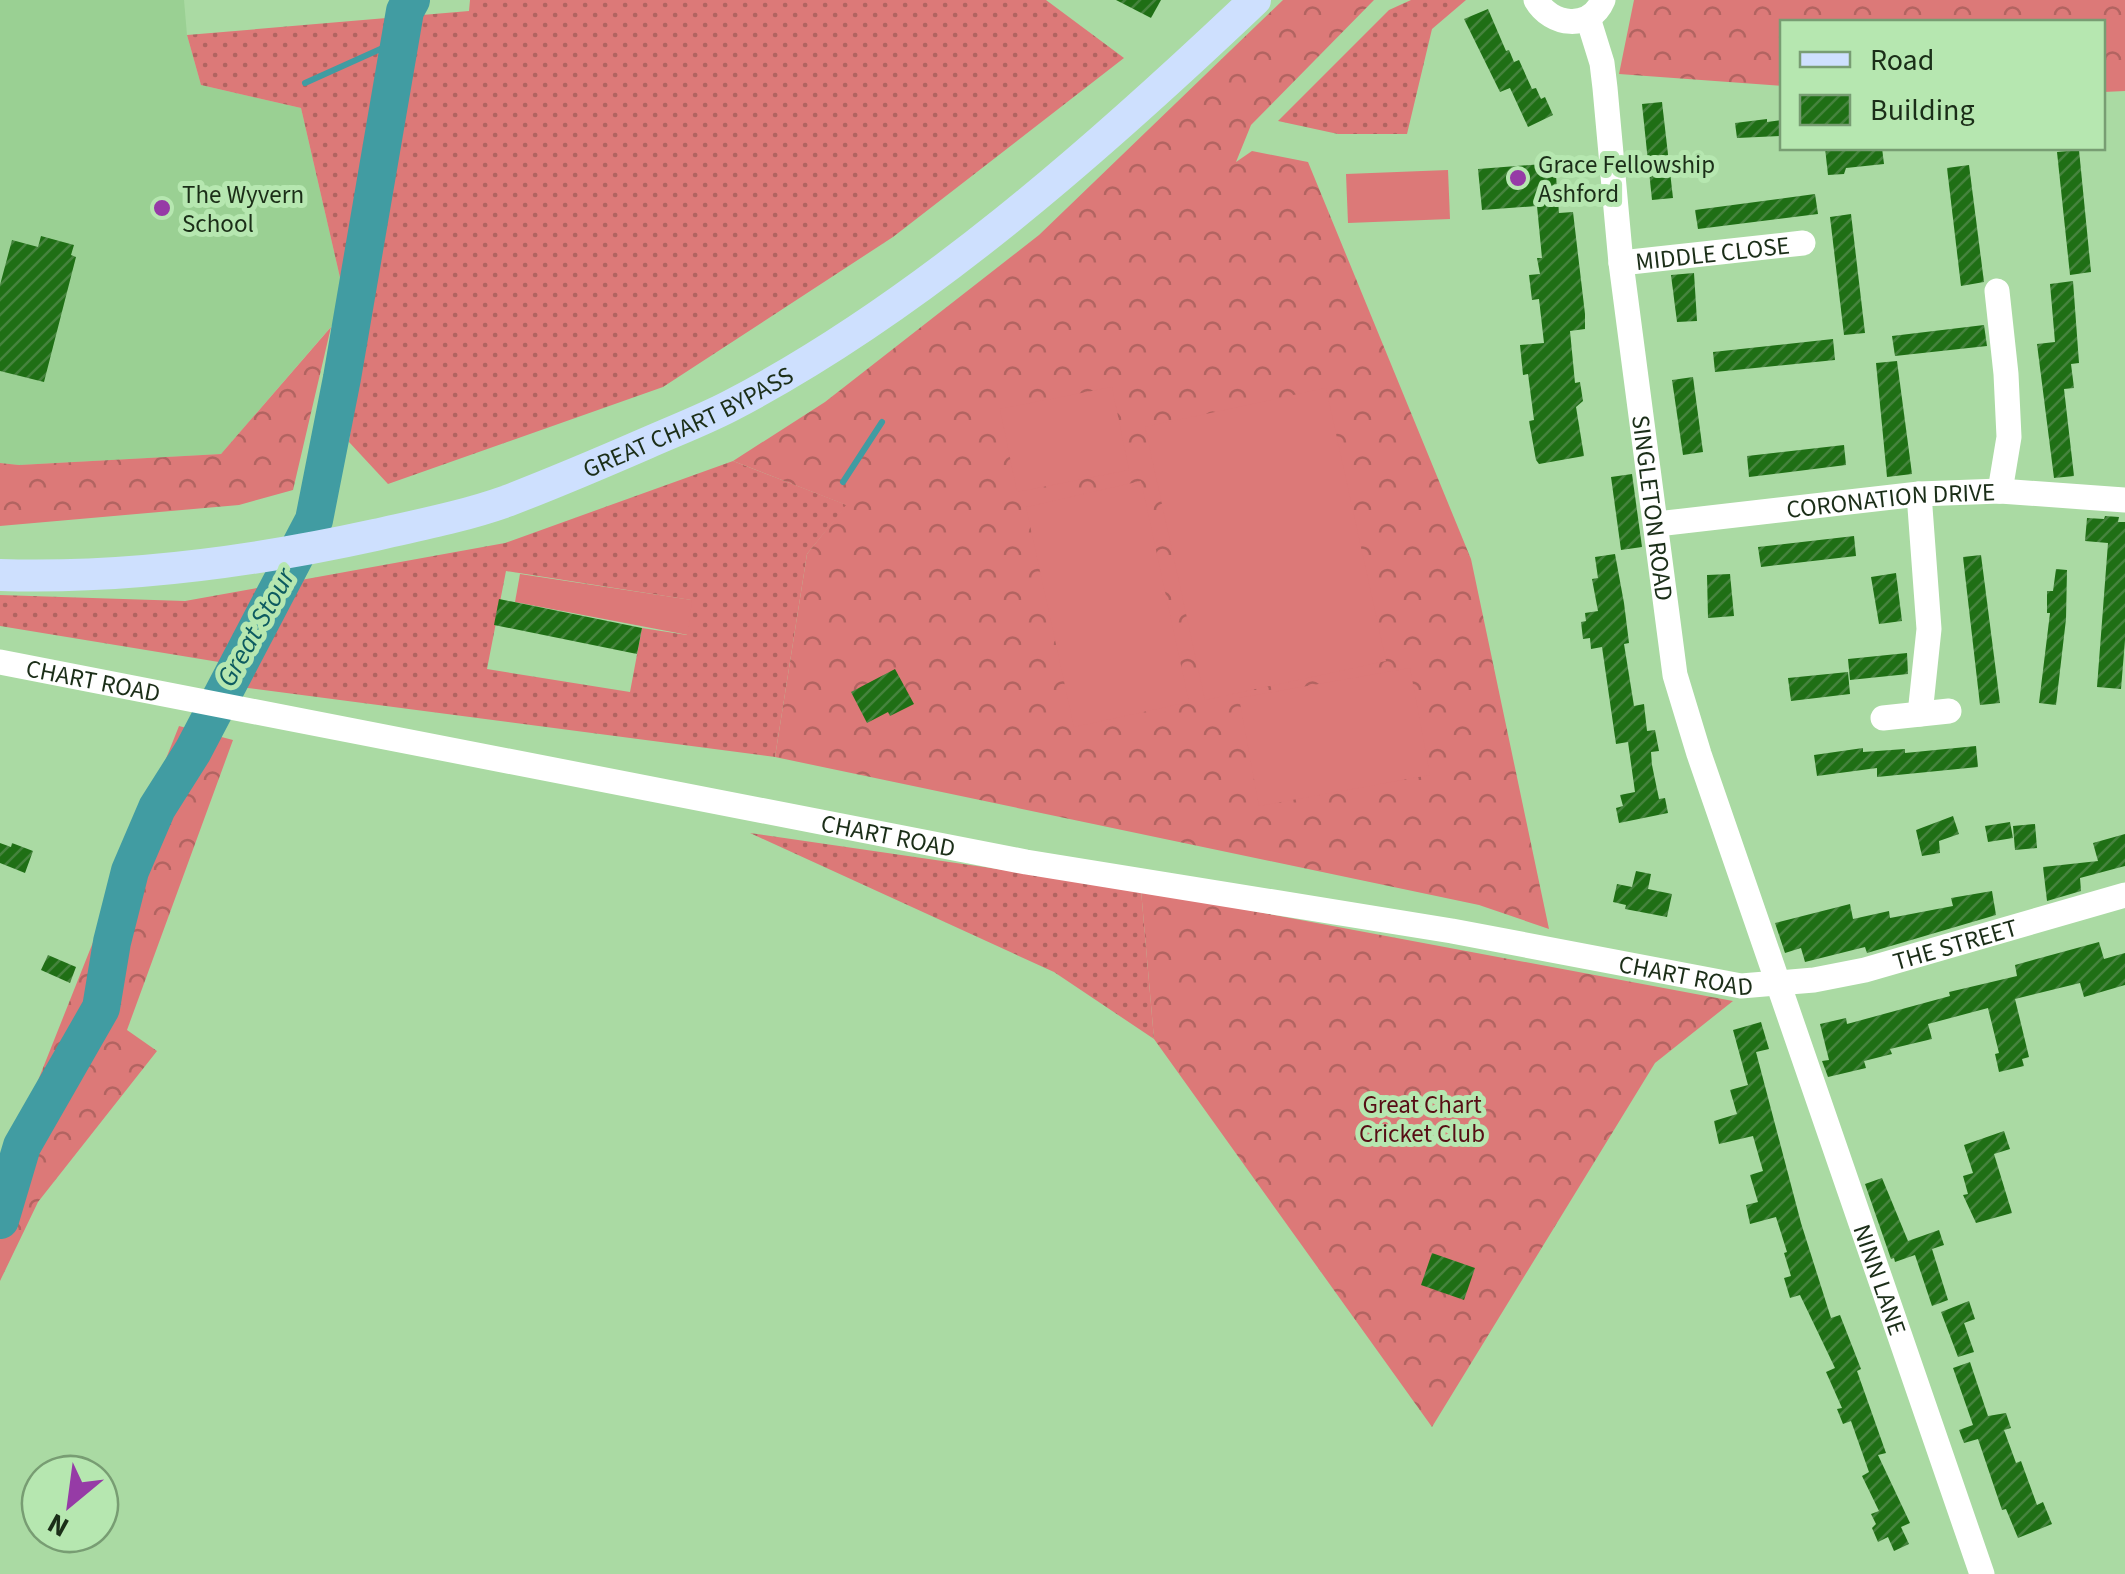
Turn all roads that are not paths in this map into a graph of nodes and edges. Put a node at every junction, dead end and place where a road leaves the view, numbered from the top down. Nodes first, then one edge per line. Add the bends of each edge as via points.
1 (1255, 0) edge
2 (1536, 0) edge
3 (1595, 9) edge
4 (1803, 243) dead end
5 (1621, 263) junction
6 (1997, 291) dead end
7 (2000, 491) junction
8 (1919, 494) junction
9 (2125, 500) edge
10 (1656, 524) junction
11 (0, 575) edge
12 (0, 662) edge
13 (1949, 710) dead end
14 (1920, 714) junction
15 (1883, 718) dead end
16 (2125, 895) edge
17 (1781, 983) junction
18 (1982, 1574) edge

1 - 11 main road, GREAT CHART BYPASS via 1135,114 931,278 730,406 504,502 334,544 124,572
2 - 3 street, SINGLETON ROAD via 1561,21
3 - 5 street, SINGLETON ROAD
4 - 5 street, MIDDLE CLOSE
5 - 10 street, SINGLETON ROAD
6 - 7 street via 2012,317 2009,437
7 - 8 street, CORONATION DRIVE
7 - 9 street, CORONATION DRIVE
8 - 10 street, CORONATION DRIVE
8 - 14 street via 1929,629
10 - 17 street, SINGLETON ROAD via 1675,675
12 - 17 street, CHART ROAD via 1026,862 1741,986
13 - 14 street
14 - 15 street
16 - 17 street, THE STREET via 1865,970
17 - 18 street, NINN LANE

